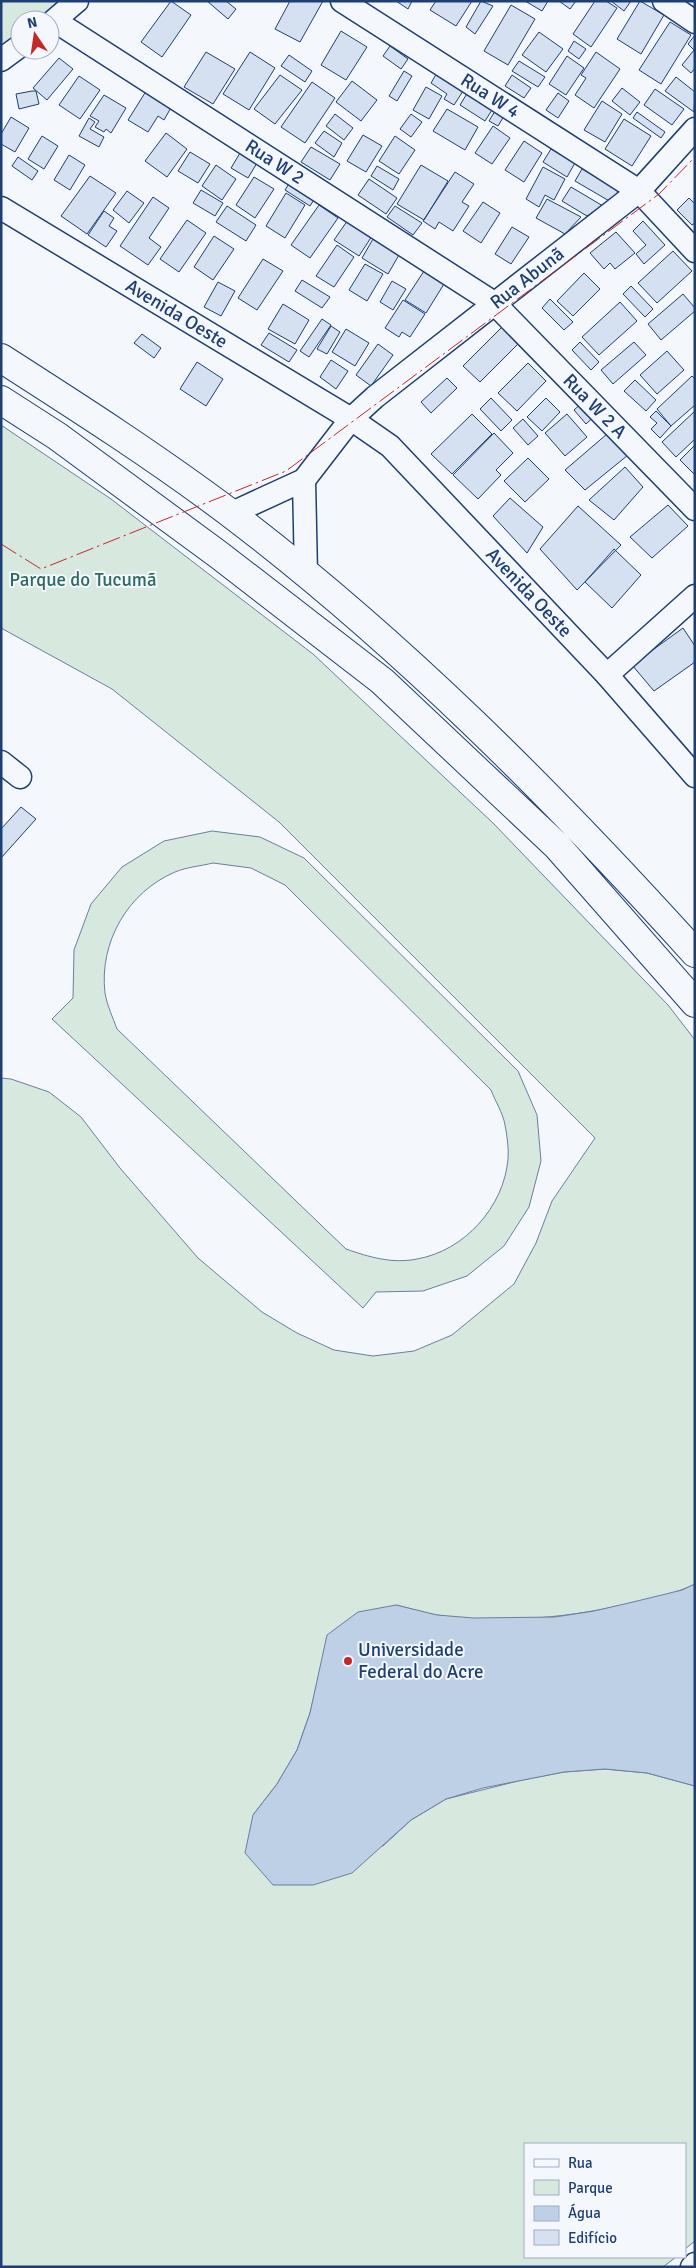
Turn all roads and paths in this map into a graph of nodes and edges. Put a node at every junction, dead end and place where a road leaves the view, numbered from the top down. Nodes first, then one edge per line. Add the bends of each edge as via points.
1 (77, 1) edge
2 (342, 1) edge
3 (664, 1) edge
4 (60, 16) edge
5 (695, 22) edge
6 (60, 28) edge
7 (695, 129) edge
8 (639, 191) junction
9 (1, 208) edge
10 (695, 251) edge
11 (494, 303) junction
12 (1, 358) edge
13 (1, 400) edge
14 (351, 419) junction
15 (304, 480) junction
16 (695, 509) edge
17 (230, 514) junction
18 (306, 574) junction
19 (695, 596) edge
20 (607, 675) junction
21 (1, 762) edge
22 (695, 776) edge
23 (20, 777) dead end
24 (695, 953) edge
25 (695, 1003) edge
26 (695, 2264) edge
27 (692, 2267) edge

1 - 4 street
2 - 8 street, Rua W 4
3 - 5 street
6 - 11 street, Rua W 2
7 - 8 street, Rua Abunã
8 - 10 street, Rua W 4
8 - 11 street, Rua Abunã
9 - 14 street, Avenida Oeste
11 - 14 street, Rua Abunã
11 - 16 street, Rua W 2 A
12 - 17 main road
13 - 25 main road via 57,436 220,554 382,680 557,846
14 - 15 street
14 - 20 street, Avenida Oeste via 390,446
15 - 17 street
15 - 18 street
17 - 18 main road
18 - 24 main road via 425,676 624,875
19 - 20 street
20 - 22 street, Avenida Oeste
21 - 23 street
26 - 27 street

